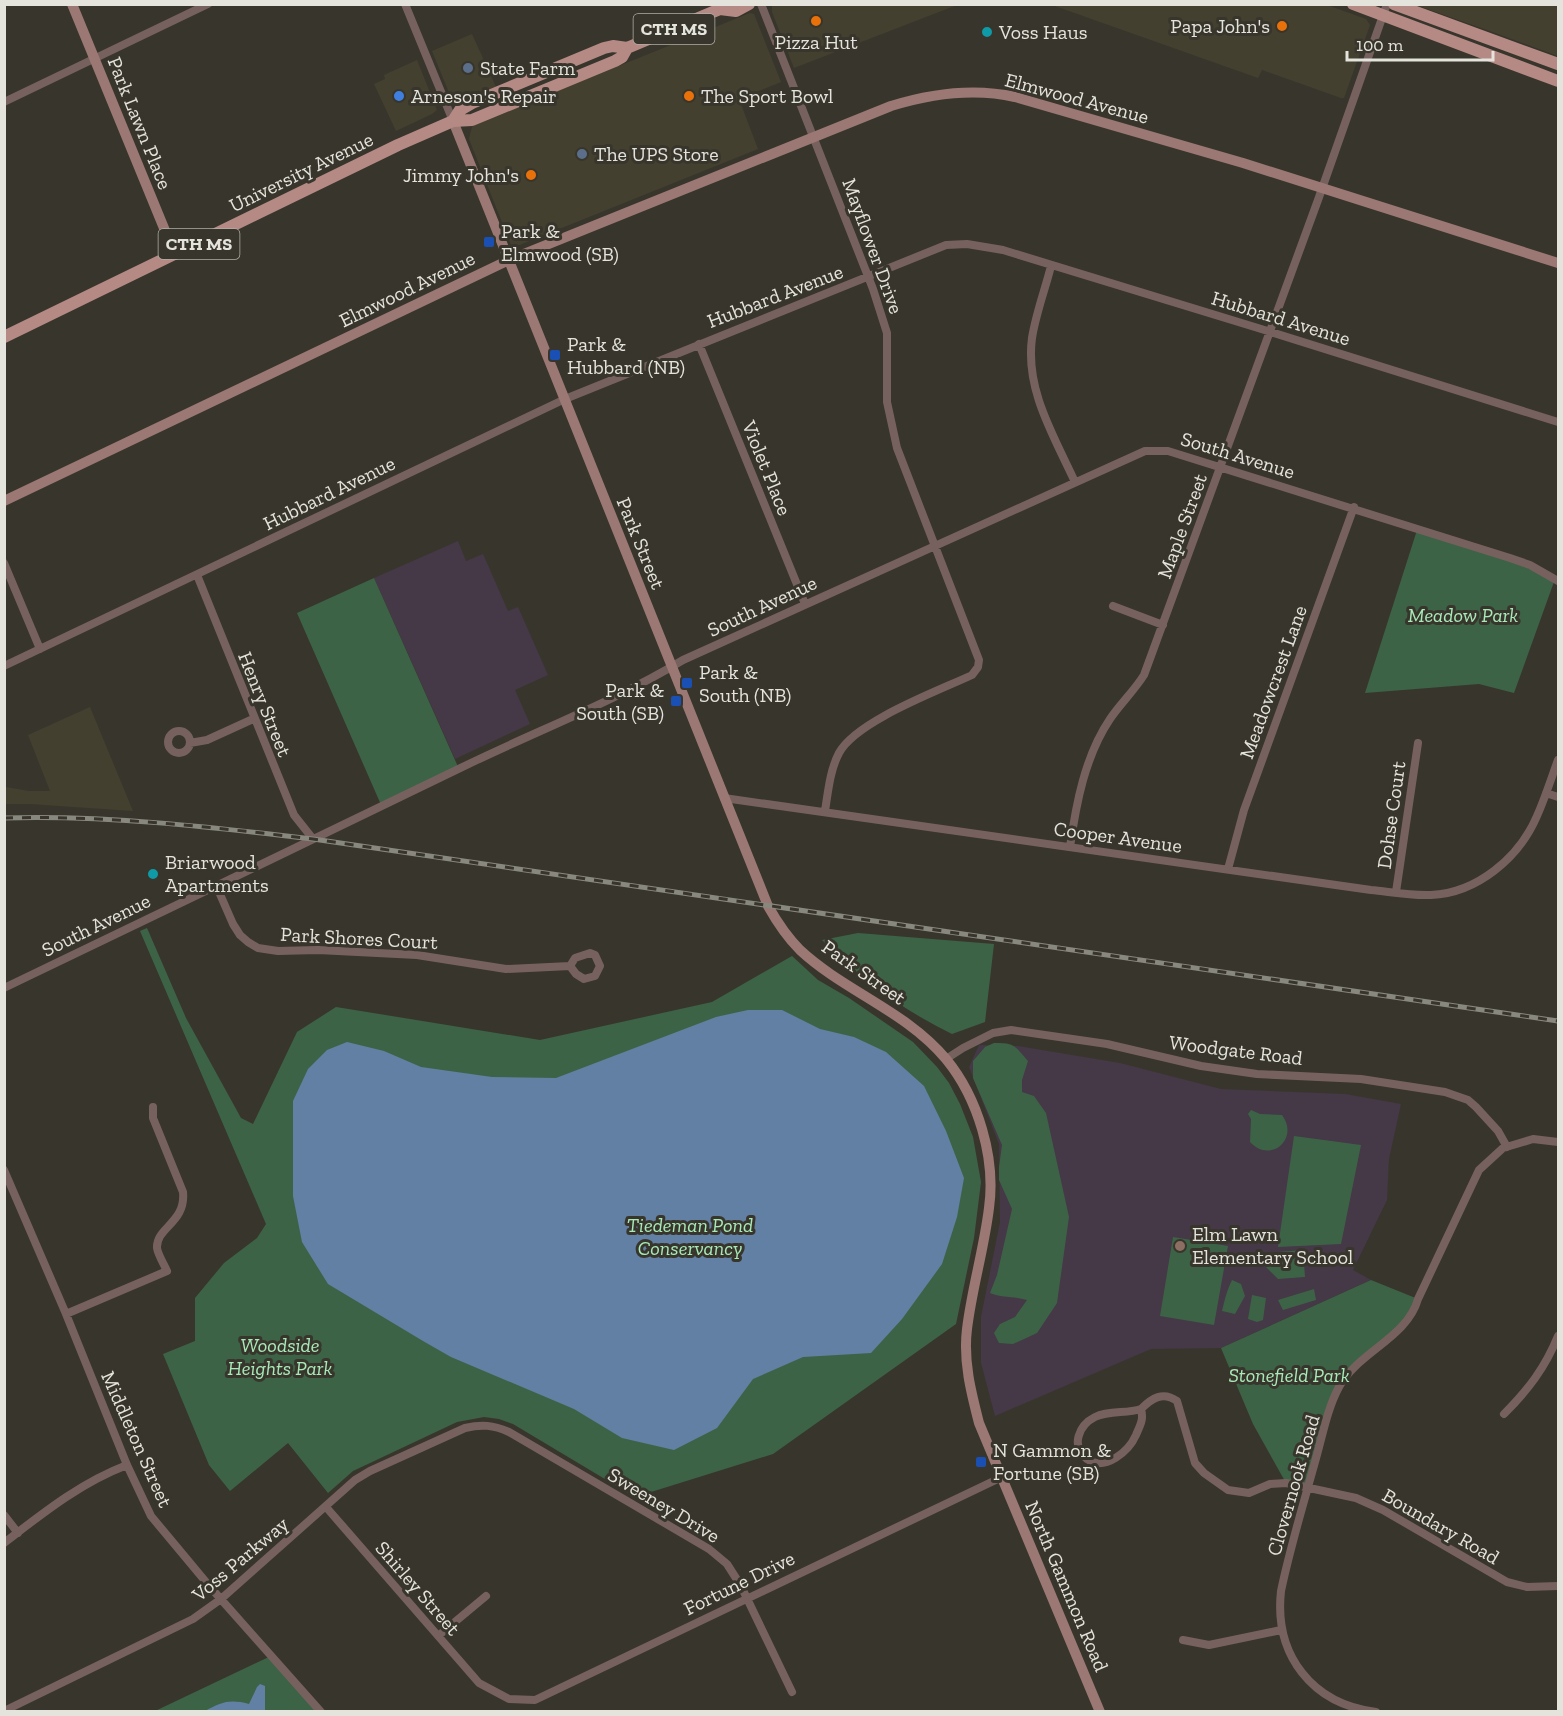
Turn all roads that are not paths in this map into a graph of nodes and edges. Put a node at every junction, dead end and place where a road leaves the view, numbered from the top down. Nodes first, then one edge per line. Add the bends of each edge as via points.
1 (72, 4) edge
2 (208, 4) edge
3 (405, 4) edge
4 (749, 4) edge
5 (761, 4) edge
6 (1353, 4) edge
7 (1394, 4) edge
8 (721, 7) edge
9 (1385, 11) edge
10 (94, 59) junction
11 (1558, 64) edge
12 (1558, 81) edge
13 (4, 102) edge
14 (453, 121) junction
15 (814, 138) junction
16 (1322, 188) junction
17 (175, 255) junction
18 (509, 260) junction
19 (1558, 263) edge
20 (1051, 266) junction
21 (869, 277) junction
22 (1270, 332) junction
23 (4, 336) edge
24 (699, 344) junction
25 (564, 399) junction
26 (1558, 422) edge
27 (1222, 466) junction
28 (1075, 482) junction
29 (4, 501) edge
30 (1354, 507) junction
31 (936, 546) junction
32 (4, 563) edge
33 (197, 575) junction
34 (1558, 581) edge
35 (805, 604) junction
36 (1113, 606) dead end
37 (1163, 625) junction
38 (40, 649) junction
39 (4, 666) edge
40 (671, 667) junction
41 (253, 719) junction
42 (190, 743) dead end
43 (1418, 743) dead end
44 (1558, 760) edge
45 (1546, 793) junction
46 (1558, 797) edge
47 (724, 798) junction
48 (825, 811) junction
49 (313, 839) junction
50 (1070, 847) junction
51 (1228, 869) junction
52 (216, 885) junction
53 (1396, 892) junction
54 (570, 966) dead end
55 (4, 988) edge
56 (922, 1035) joint
57 (946, 1059) junction
58 (153, 1107) dead end
59 (1558, 1142) edge
60 (1507, 1147) junction
61 (4, 1170) edge
62 (66, 1314) junction
63 (1558, 1336) edge
64 (1141, 1409) junction
65 (1504, 1414) dead end
66 (488, 1425) joint
67 (127, 1465) junction
68 (1002, 1477) junction
69 (1308, 1488) junction
70 (326, 1507) junction
71 (4, 1515) edge
72 (18, 1533) junction
73 (4, 1543) edge
74 (1558, 1586) edge
75 (486, 1596) dead end
76 (746, 1598) junction
77 (220, 1599) junction
78 (1281, 1630) junction
79 (438, 1636) junction
80 (1183, 1640) dead end
81 (488, 1688) joint
82 (792, 1692) dead end
83 (1348, 1709) edge
84 (4, 1711) edge
85 (321, 1712) edge
86 (1100, 1712) edge
87 (1376, 1712) edge

1 - 10 street, Park Lawn Place
2 - 10 street
3 - 14 street, Park Street
4 - 8 main road, University Avenue / CTH MS via 736,11
5 - 15 street, Mayflower Drive
6 - 9 main road
7 - 11 main road
8 - 14 main road, University Avenue / CTH MS via 627,48 609,46 498,91 465,106
9 - 12 main road
9 - 16 street, Maple Street
10 - 13 street
10 - 17 street, Park Lawn Place
14 - 17 main road, University Avenue / CTH MS
14 - 18 street, Park Street
15 - 16 street, Elmwood Avenue via 908,101 948,94 1002,94
15 - 18 street, Elmwood Avenue
15 - 21 street, Mayflower Drive
16 - 19 street, Elmwood Avenue
16 - 22 street, Maple Street
17 - 23 main road, University Avenue / CTH MS
18 - 25 street, Park Street
18 - 29 street, Elmwood Avenue
20 - 21 street, Hubbard Avenue via 1003,250 957,244
20 - 22 street, Hubbard Avenue
20 - 28 street via 1033,334 1033,379 1044,416
21 - 24 street, Hubbard Avenue
21 - 31 street, Mayflower Drive via 887,333 889,420
22 - 26 street, Hubbard Avenue
22 - 27 street, Maple Street
24 - 25 street, Hubbard Avenue
24 - 35 street, Violet Place
25 - 33 street, Hubbard Avenue
25 - 40 street, Park Street
27 - 28 street, South Avenue via 1168,451 1145,451
27 - 30 street, South Avenue
27 - 37 street, Maple Street
28 - 31 street, South Avenue
30 - 34 street, South Avenue via 1510,558
30 - 51 street, Meadowcrest Lane via 1244,810
31 - 35 street, South Avenue
31 - 48 street, Mayflower Drive via 973,640 978,668 972,675 872,722 850,739 839,753
32 - 38 street
33 - 38 street, Hubbard Avenue
33 - 41 street, Henry Street
35 - 40 street, South Avenue
36 - 37 street
37 - 50 street, Maple Street via 1144,675 1110,718 1094,751 1079,791
38 - 39 street, Hubbard Avenue
40 - 47 street, Park Street
40 - 49 street, South Avenue
41 - 42 street via 207,740
41 - 49 street, Henry Street via 294,815
43 - 53 street, Dohse Court
44 - 45 street, Cooper Avenue
45 - 46 street
45 - 53 street, Cooper Avenue via 1525,837 1502,865 1477,882 1449,893
47 - 48 street, Cooper Avenue
47 - 56 street, Park Street via 768,906 789,937 824,968
48 - 50 street, Cooper Avenue
49 - 52 street, South Avenue
50 - 51 street, Cooper Avenue
51 - 53 street, Cooper Avenue
52 - 54 street, Park Shores Court via 237,929 258,948 417,955 506,969
52 - 55 street, South Avenue
56 - 57 street, North Gammon Road
57 - 60 street, Woodgate Road via 993,1033 1011,1030 1107,1044 1201,1066 1257,1074 1361,1079 1445,1092 1476,1107
57 - 68 street, North Gammon Road via 974,1106 989,1168 990,1205 967,1330 968,1372 979,1423
58 - 62 street via 153,1118 184,1200 183,1208 162,1234 158,1248 167,1270
59 - 60 street, Clovernook Road via 1533,1139
60 - 69 street, Clovernook Road via 1476,1174 1408,1320 1353,1368 1339,1388
61 - 62 street, Middleton Street
62 - 67 street, Middleton Street
63 - 65 street via 1527,1391
64 - 64 street via 1143,1418 1128,1450 1102,1462 1084,1455 1079,1435 1089,1420 1105,1413
64 - 69 street, Boundary Road via 1157,1396 1177,1401 1195,1463 1228,1490 1249,1493 1276,1483
66 - 70 street, Voss Parkway via 465,1428 370,1471
66 - 76 street, Sweeney Drive via 509,1432 709,1550 727,1564
67 - 72 street via 75,1490
67 - 77 street, Middleton Street via 151,1516
68 - 76 street, Fortune Drive
68 - 86 street, North Gammon Road
69 - 74 street, Boundary Road via 1375,1505 1507,1581 1527,1587
69 - 78 street, Clovernook Road via 1281,1592
70 - 77 street, Voss Parkway
70 - 79 street, Shirley Street
71 - 72 street
72 - 73 street
75 - 79 street
76 - 81 street, Fortune Drive via 535,1700 509,1699
76 - 82 street, Sweeney Drive
77 - 84 street, Voss Parkway via 176,1629
77 - 85 street, Middleton Street
78 - 80 street via 1209,1645
78 - 83 street, Clovernook Road via 1300,1671
79 - 81 street, Shirley Street via 479,1683
83 - 87 street, Clovernook Road

